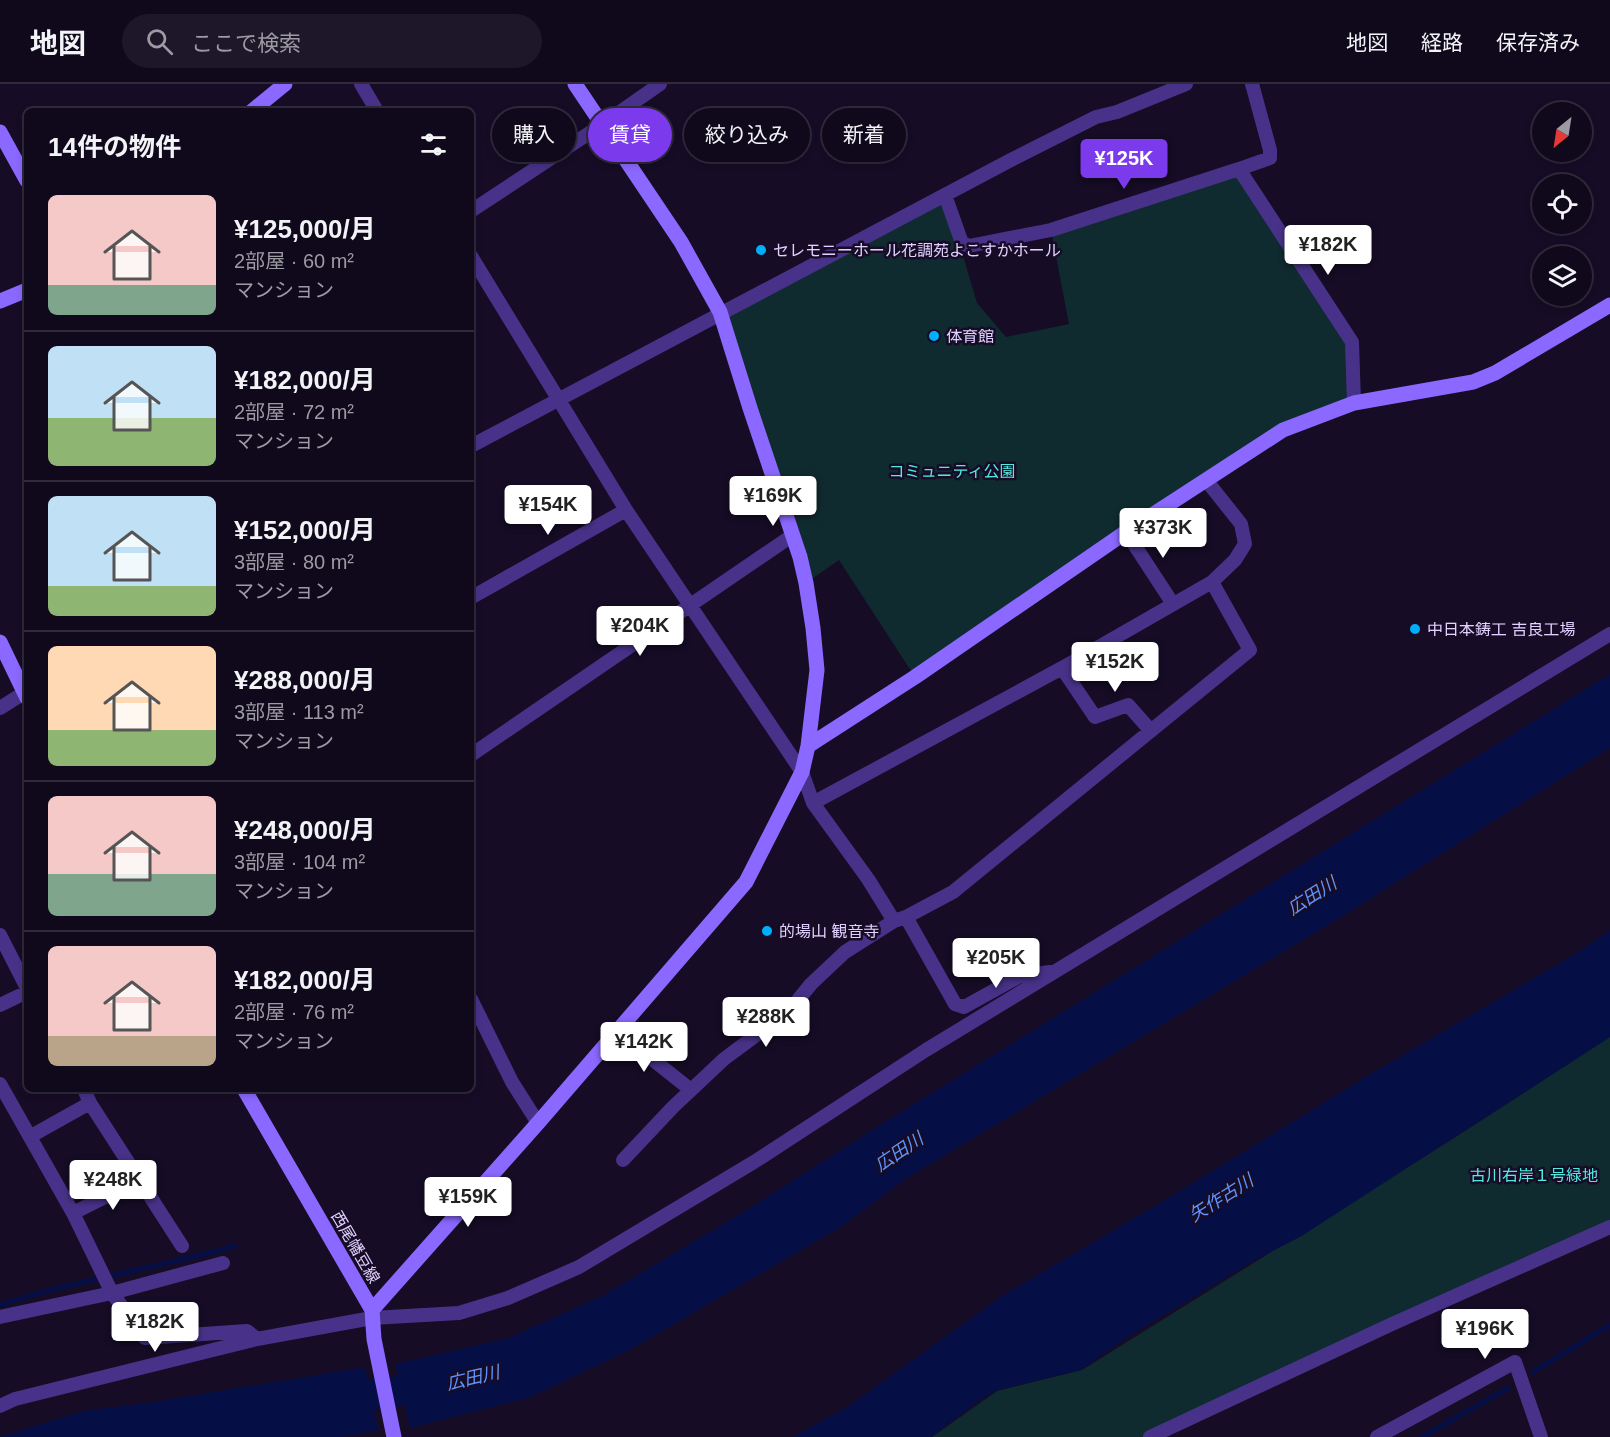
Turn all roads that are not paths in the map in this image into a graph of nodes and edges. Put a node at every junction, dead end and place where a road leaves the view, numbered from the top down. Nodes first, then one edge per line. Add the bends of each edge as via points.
1 (285, 84) edge
2 (361, 84) edge
3 (575, 84) edge
4 (660, 84) edge
5 (1186, 84) edge
6 (1252, 84) edge
7 (256, 108) edge
8 (375, 108) edge
9 (592, 108) edge
10 (626, 108) edge
11 (0, 132) edge
12 (588, 134) edge
13 (628, 162) edge
14 (1239, 169) junction
15 (24, 176) edge
16 (945, 195) junction
17 (474, 208) edge
18 (474, 261) edge
19 (24, 291) edge
20 (0, 301) edge
21 (1610, 305) edge
22 (720, 312) junction
23 (557, 399) junction
24 (1354, 403) junction
25 (474, 444) edge
26 (1206, 480) junction
27 (626, 510) junction
28 (1126, 532) junction
29 (793, 535) junction
30 (1212, 582) junction
31 (474, 596) edge
32 (691, 604) junction
33 (1173, 604) junction
34 (1610, 634) edge
35 (0, 642) edge
36 (1062, 668) junction
37 (24, 690) edge
38 (24, 695) edge
39 (0, 708) edge
40 (1151, 731) junction
41 (808, 746) junction
42 (474, 753) edge
43 (802, 772) junction
44 (813, 803) junction
45 (900, 919) junction
46 (0, 935) edge
47 (1055, 972) junction
48 (24, 984) edge
49 (24, 992) edge
50 (0, 1005) edge
51 (474, 1005) edge
52 (618, 1032) junction
53 (0, 1084) edge
54 (691, 1090) junction
55 (85, 1092) edge
56 (246, 1092) edge
57 (90, 1102) junction
58 (538, 1123) junction
59 (31, 1137) junction
60 (623, 1160) dead end
61 (139, 1180) junction
62 (72, 1213) junction
63 (1610, 1227) edge
64 (182, 1246) dead end
65 (223, 1263) dead end
66 (110, 1288) junction
67 (372, 1314) junction
68 (0, 1317) edge
69 (257, 1338) junction
70 (0, 1406) edge
71 (394, 1437) edge
72 (1150, 1437) edge
73 (1377, 1437) edge
74 (1541, 1437) edge

1 - 7 street
2 - 8 street
3 - 9 street
4 - 10 street
5 - 16 street via 1096,117
6 - 14 street via 1270,158
11 - 15 street
12 - 17 street
13 - 22 street via 681,242
14 - 16 street via 1051,230 969,246 962,243
14 - 24 street via 1352,342
16 - 22 street
18 - 23 street
19 - 20 street
21 - 24 street via 1473,382
22 - 23 street
22 - 29 street
23 - 25 street
23 - 27 street
24 - 26 street via 1283,430
26 - 28 street
26 - 30 street via 1241,524 1245,544
27 - 31 street
27 - 32 street
28 - 33 street
28 - 41 street via 915,678
29 - 32 street
29 - 41 street via 806,583 817,670
30 - 33 street
30 - 40 street via 1250,651
32 - 42 street
32 - 43 street
33 - 36 street
34 - 47 street
35 - 37 street
36 - 40 street via 1095,717 1128,705
36 - 44 street
38 - 39 street
40 - 45 street via 953,892
41 - 43 street
43 - 44 street
43 - 52 street via 746,882
44 - 45 street
45 - 47 street via 955,1004 964,1007 1020,976
45 - 54 street via 845,952 790,1010 724,1059
46 - 48 street
47 - 67 street via 579,1267 508,1298 459,1313
49 - 50 street
51 - 58 street via 512,1082
52 - 54 street
52 - 58 street
53 - 59 street
54 - 60 street
55 - 57 street
56 - 67 street, 西尾幡豆線
57 - 59 street
57 - 61 street
58 - 67 street
59 - 62 street
61 - 62 street
61 - 64 street
62 - 66 street
63 - 72 street
65 - 66 street
66 - 68 street
66 - 69 street via 145,1338 247,1331
67 - 69 street
67 - 71 street, 西尾幡豆線
69 - 70 street
73 - 74 street via 1515,1362

